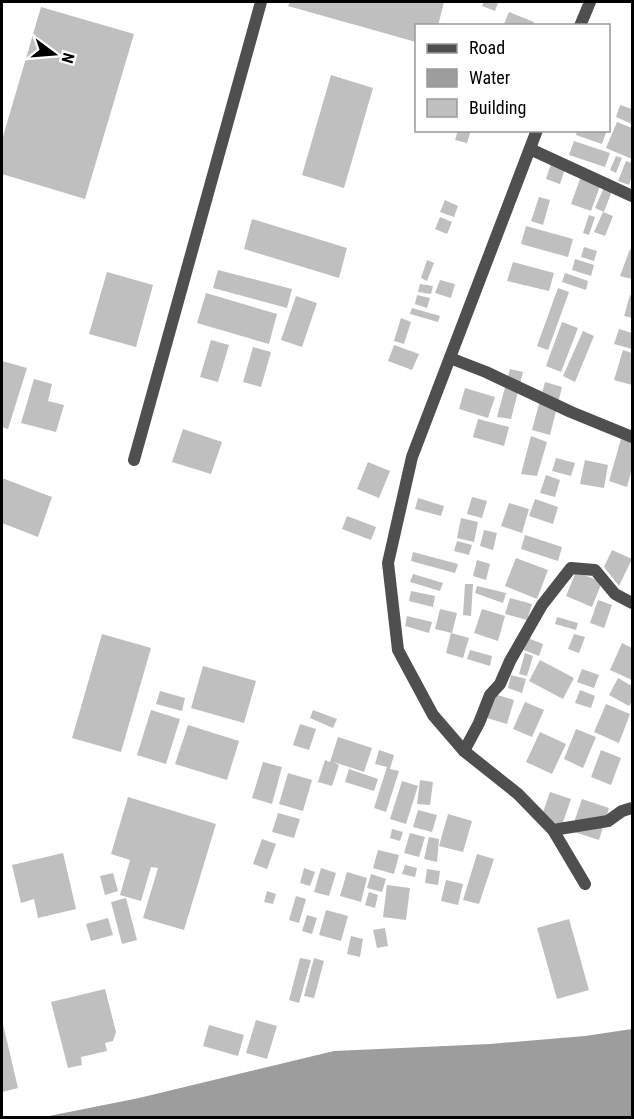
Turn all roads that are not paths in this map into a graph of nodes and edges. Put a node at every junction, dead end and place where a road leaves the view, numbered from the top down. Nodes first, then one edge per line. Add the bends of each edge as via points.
1 (261, 2) edge
2 (590, 2) edge
3 (581, 24) edge
4 (536, 132) edge
5 (530, 149) junction
6 (633, 196) edge
7 (450, 358) junction
8 (633, 436) edge
9 (134, 460) dead end
10 (633, 603) edge
11 (464, 751) junction
12 (633, 808) edge
13 (553, 830) junction
14 (585, 884) dead end

1 - 9 street
2 - 3 street
4 - 5 street
5 - 6 street
5 - 7 street
7 - 8 street
7 - 11 street via 412,457 388,563 398,650 433,715
10 - 11 street via 615,594 595,570 571,568 542,605 500,684 490,695
11 - 13 street via 518,794
12 - 13 street via 608,821
13 - 14 street

